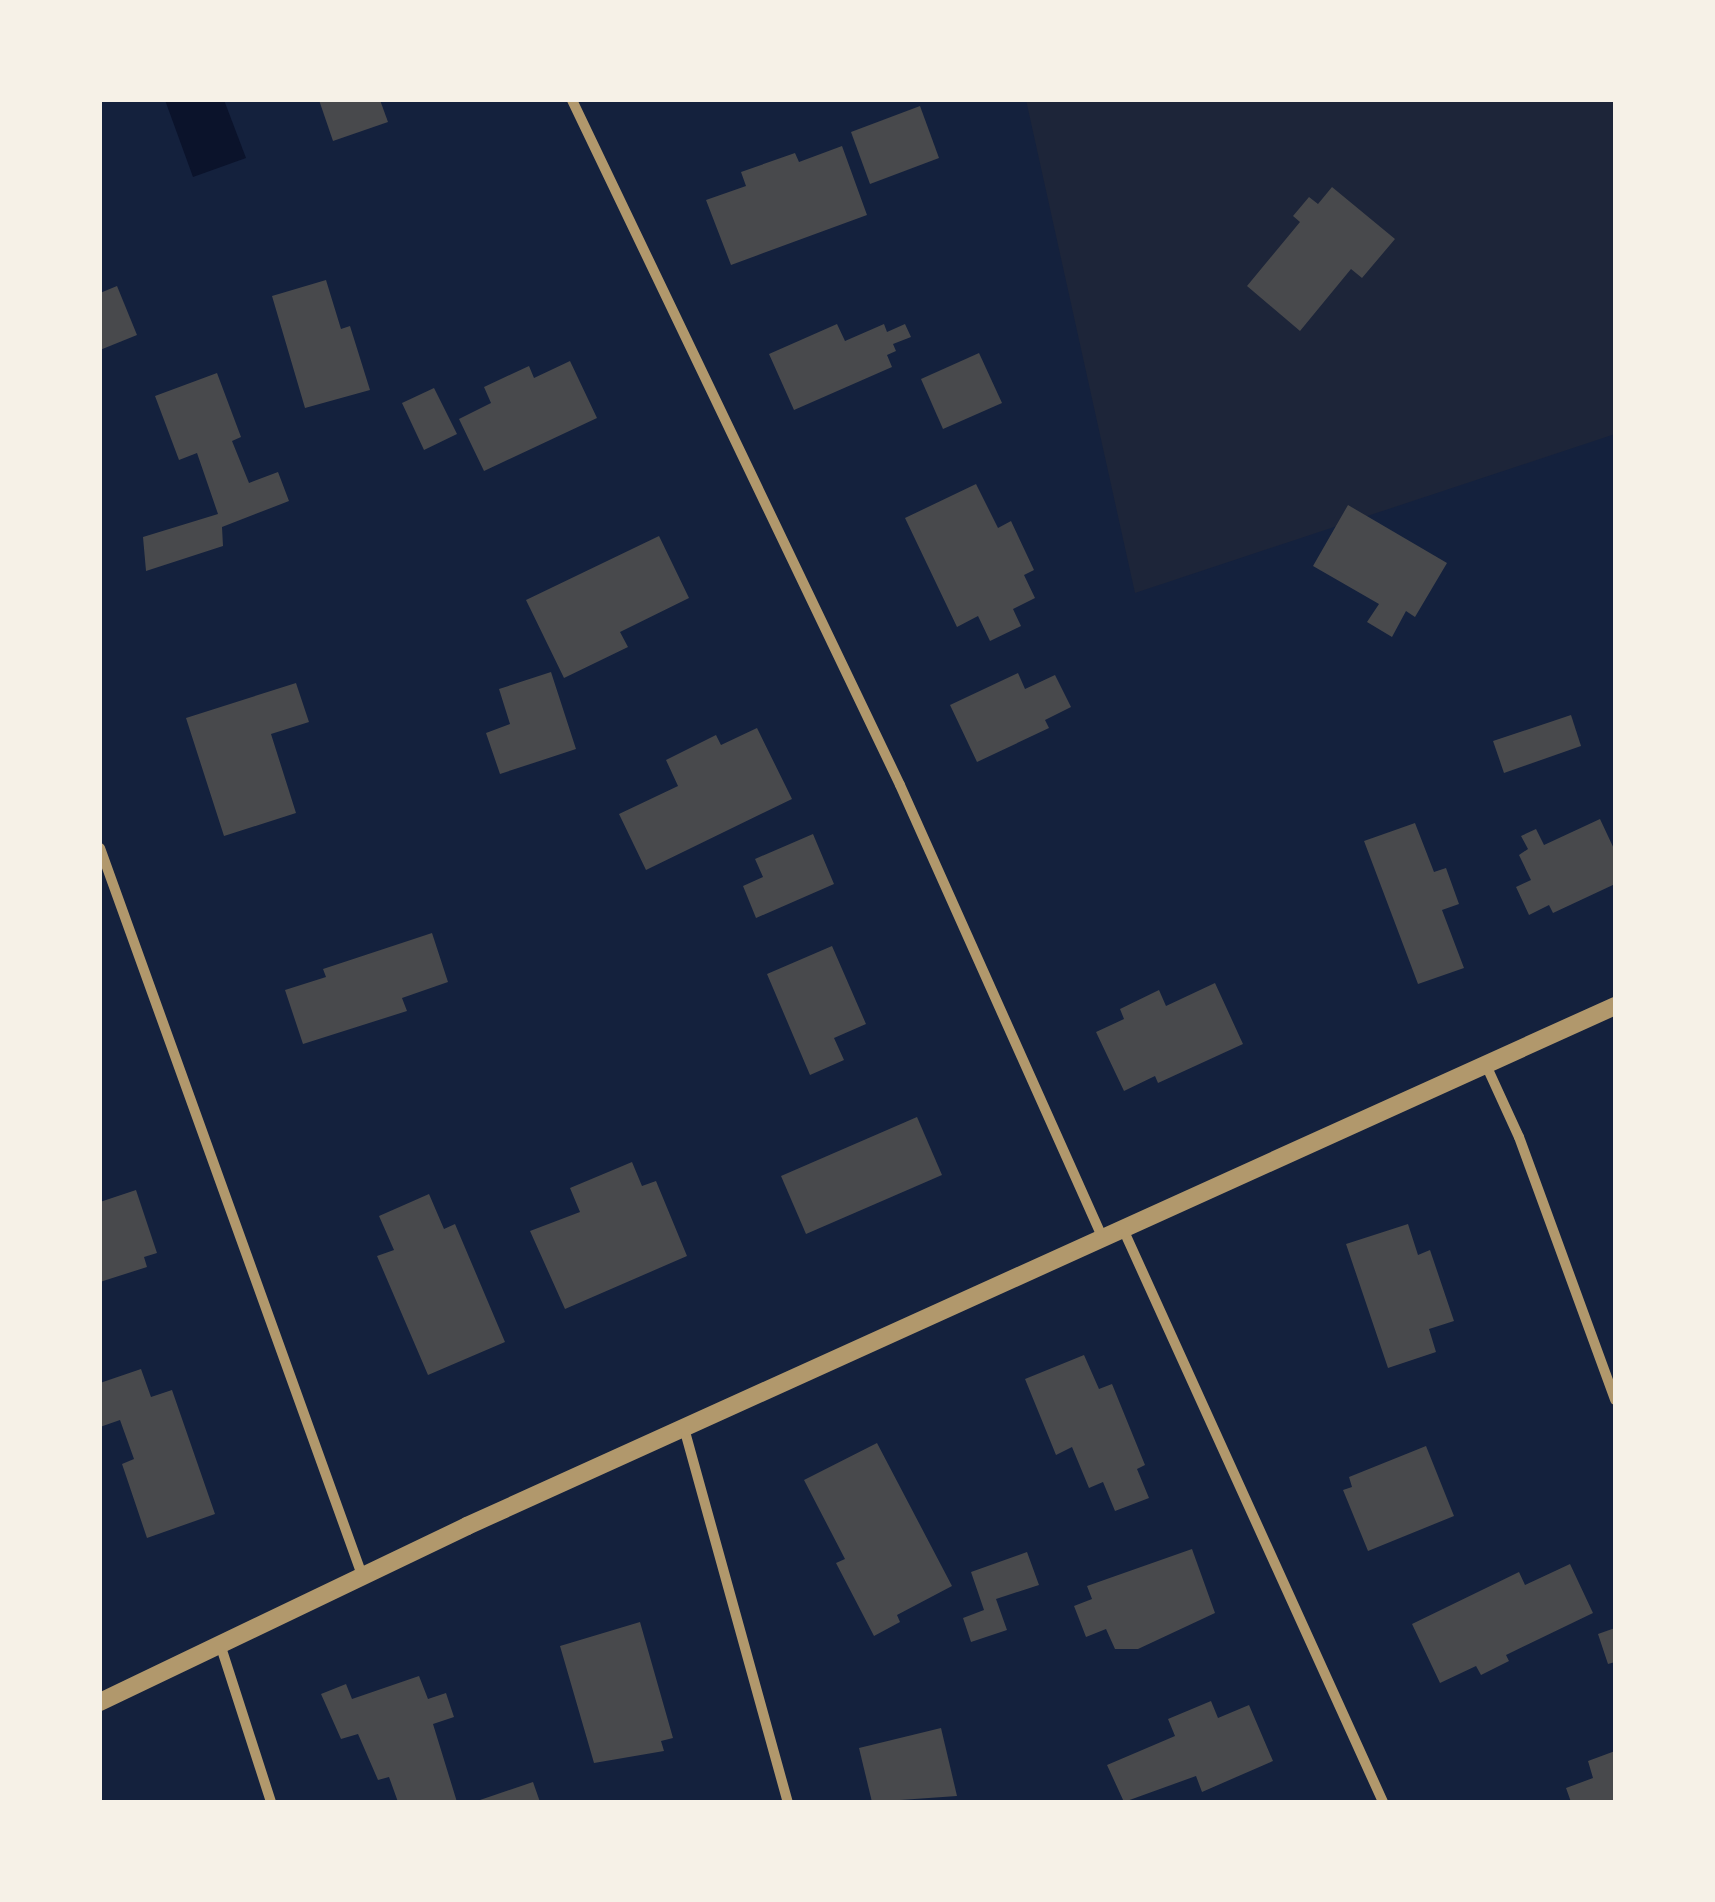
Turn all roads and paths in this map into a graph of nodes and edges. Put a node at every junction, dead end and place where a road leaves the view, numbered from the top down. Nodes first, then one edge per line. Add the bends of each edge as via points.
1 (572, 100) edge
2 (100, 848) edge
3 (1615, 1006) edge
4 (1486, 1065) junction
5 (1123, 1228) junction
6 (1103, 1238) junction
7 (1615, 1400) edge
8 (684, 1428) junction
9 (362, 1575) junction
10 (220, 1644) junction
11 (100, 1702) edge
12 (271, 1802) edge
13 (788, 1802) edge
14 (1384, 1802) edge

1 - 6 street via 900,785
2 - 9 street
3 - 4 street
4 - 5 street
4 - 7 street
5 - 6 street
5 - 14 street
6 - 8 street
8 - 9 street
8 - 13 street
9 - 10 street
10 - 11 street
10 - 12 street

